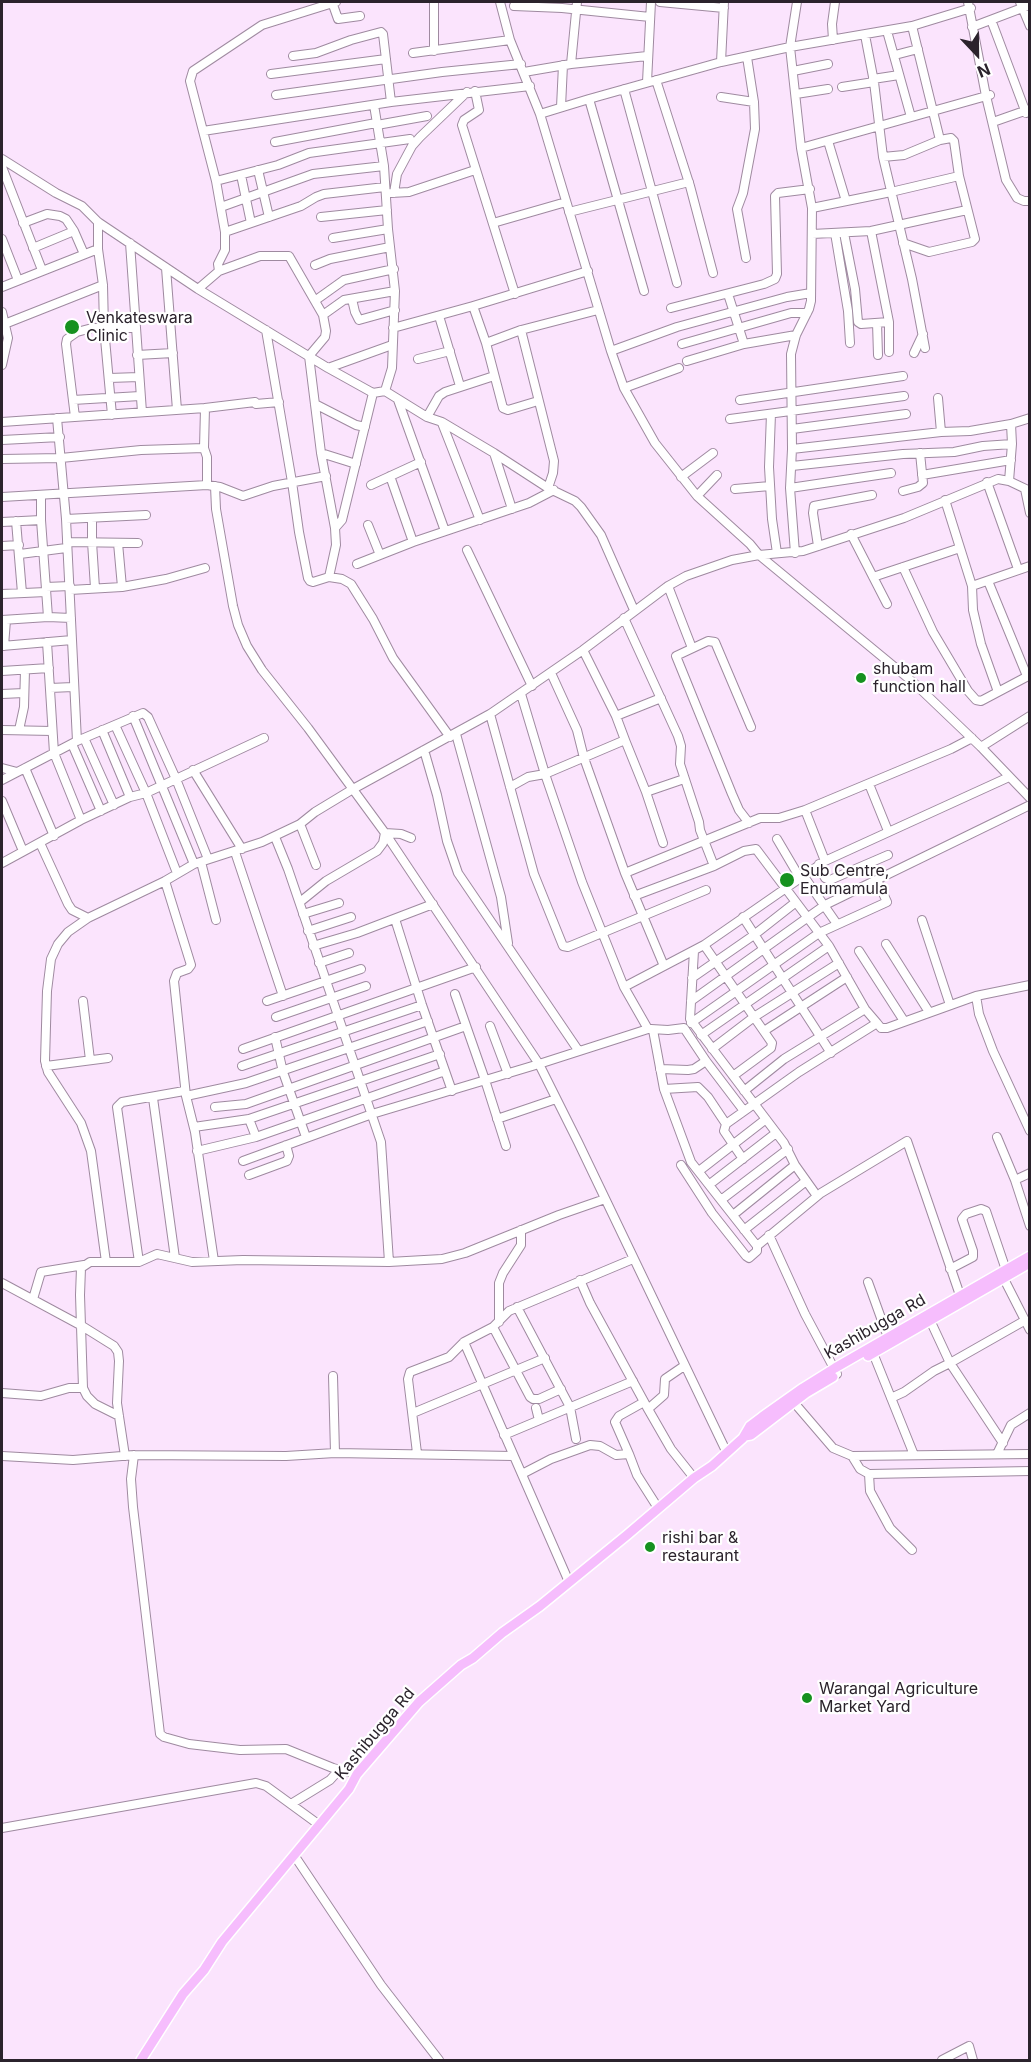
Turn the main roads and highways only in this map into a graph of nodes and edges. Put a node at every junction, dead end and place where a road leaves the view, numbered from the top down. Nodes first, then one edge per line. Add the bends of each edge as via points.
1 (1029, 1256) edge
2 (1029, 1263) edge
3 (1005, 1274) junction
4 (961, 1300) junction
5 (889, 1341) junction
6 (836, 1371) junction
7 (141, 2061) edge

1 - 3 main road, Kashibugga Rd
2 - 3 main road, Kashibugga Rd
3 - 4 main road, Kashibugga Rd
4 - 5 main road, Kashibugga Rd
4 - 5 main road, Kashibugga Rd
5 - 6 main road, Kashibugga Rd
5 - 6 main road, Kashibugga Rd
6 - 7 main road, Kashibugga Rd via 745,1436 419,1702 222,1942

